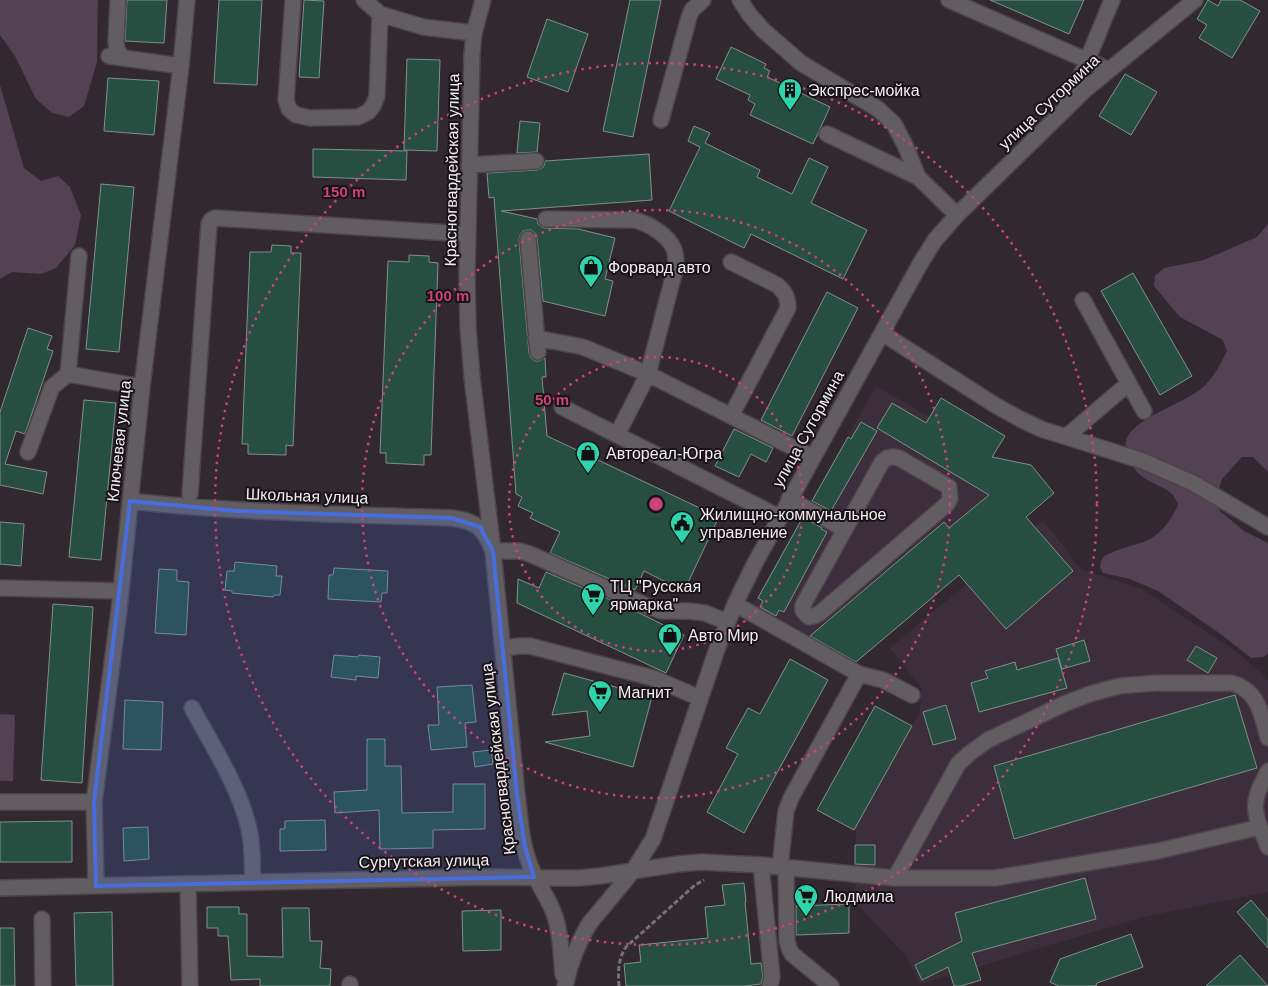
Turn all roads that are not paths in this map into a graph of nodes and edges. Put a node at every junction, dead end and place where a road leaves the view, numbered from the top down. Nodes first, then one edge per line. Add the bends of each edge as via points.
1 (118, 0) edge
2 (187, 0) edge
3 (293, 0) edge
4 (364, 0) edge
5 (483, 0) edge
6 (703, 0) edge
7 (740, 0) edge
8 (949, 0) edge
9 (1112, 0) edge
10 (1195, 0) edge
11 (380, 14) junction
12 (474, 33) junction
13 (1088, 60) junction
14 (181, 66) junction
15 (1109, 70) junction
16 (1055, 119) junction
17 (661, 120) dead end
18 (827, 134) dead end
19 (536, 161) dead end
20 (469, 164) junction
21 (918, 177) junction
22 (957, 215) junction
23 (546, 219) dead end
24 (467, 234) junction
25 (528, 239) dead end
26 (79, 256) dead end
27 (731, 262) dead end
28 (1083, 300) dead end
29 (882, 333) junction
30 (68, 374) junction
31 (648, 374) junction
32 (1129, 383) junction
33 (142, 387) junction
34 (562, 407) dead end
35 (1144, 411) dead end
36 (731, 416) junction
37 (617, 435) junction
38 (1067, 436) junction
39 (28, 452) dead end
40 (812, 457) junction
41 (190, 494) dead end
42 (789, 499) junction
43 (130, 501) junction
44 (779, 517) junction
45 (480, 527) joint
46 (1268, 528) edge
47 (844, 529) junction
48 (493, 550) junction
49 (0, 588) edge
50 (122, 591) junction
51 (735, 604) junction
52 (727, 622) junction
53 (503, 648) junction
54 (859, 674) junction
55 (912, 695) dead end
56 (700, 698) junction
57 (192, 708) dead end
58 (1268, 738) edge
59 (1268, 771) edge
60 (0, 802) edge
61 (94, 802) junction
62 (1260, 827) junction
63 (1268, 847) edge
64 (761, 865) junction
65 (783, 867) junction
66 (633, 871) junction
67 (534, 877) junction
68 (895, 878) junction
69 (253, 882) junction
70 (188, 884) junction
71 (96, 886) junction
72 (0, 888) edge
73 (42, 919) dead end
74 (43, 986) edge
75 (190, 986) edge
76 (565, 986) edge
77 (770, 986) edge
78 (831, 986) edge

1 - 14 street via 116,57
2 - 14 street, Ключевая улица
3 - 11 street via 286,100 296,115 310,118 358,117 373,106 378,96
4 - 11 street
5 - 12 street, Красногвардейская улица
6 - 17 street via 689,17
7 - 21 street via 763,30 801,63 878,109 894,124
8 - 13 street
9 - 13 street
10 - 15 street, улица Сутормина
11 - 12 street via 423,27
12 - 20 street, Красногвардейская улица
13 - 15 street
13 - 16 street
14 - 33 street, Ключевая улица
15 - 16 street, улица Сутормина
16 - 22 street, улица Сутормина
18 - 21 street
19 - 20 street
20 - 24 street, Красногвардейская улица
21 - 22 street
22 - 29 street, улица Сутормина via 935,240
23 - 31 street via 643,222 661,234 675,250 676,266
24 - 41 street via 211,220 208,224
24 - 48 street, Красногвардейская улица via 468,327
25 - 31 street via 537,345 583,347
26 - 30 street
27 - 36 street via 784,290 788,298 788,308
28 - 32 street
29 - 38 street via 1020,419
29 - 40 street, улица Сутормина
30 - 33 street
30 - 39 street via 52,387
31 - 36 street
31 - 37 street
32 - 35 street
32 - 38 street
33 - 43 street, Ключевая улица
34 - 37 street
36 - 40 street
37 - 44 street
38 - 46 street via 1143,461 1193,483
40 - 42 street, улица Сутормина
42 - 44 street, улица Сутормина
42 - 47 street
43 - 45 street, Школьная улица via 237,511 452,518
43 - 50 street, Ключевая улица
44 - 51 street, улица Сутормина
45 - 48 street, Красногвардейская улица
47 - 47 street via 887,458 899,458 949,487 948,504 820,613 809,617 803,612 803,605
48 - 52 street via 530,554 662,611 706,612
48 - 53 street, Красногвардейская улица
49 - 50 street
50 - 61 street, Ключевая улица
51 - 52 street, улица Сутормина
51 - 54 street
52 - 56 street, улица Сутормина
53 - 56 street via 530,646 653,678
53 - 67 street, Красногвардейская улица via 521,829
54 - 55 street via 883,680
54 - 65 street via 791,798 786,811
56 - 66 street, улица Сутормина via 653,838
57 - 69 street via 242,807 251,841
58 - 68 street via 1251,694 1232,683 1119,686 1066,703 988,740 958,764
59 - 62 street via 1255,802
60 - 61 street
61 - 71 street, Ключевая улица
62 - 63 street
62 - 68 street, Сургутская улица via 1158,851 995,878
64 - 65 street, Сургутская улица
64 - 66 street, Сургутская улица via 701,862
64 - 77 street via 772,977
65 - 68 street, Сургутская улица
65 - 78 street via 789,948
66 - 67 street, Сургутская улица via 579,878
66 - 76 street, улица Сутормина via 583,933 570,963
67 - 69 street, Сургутская улица
67 - 76 street, Красногвардейская улица via 557,921
69 - 70 street, Сургутская улица
70 - 71 street, Сургутская улица
70 - 75 street
71 - 72 street, Сургутская улица
73 - 74 street

